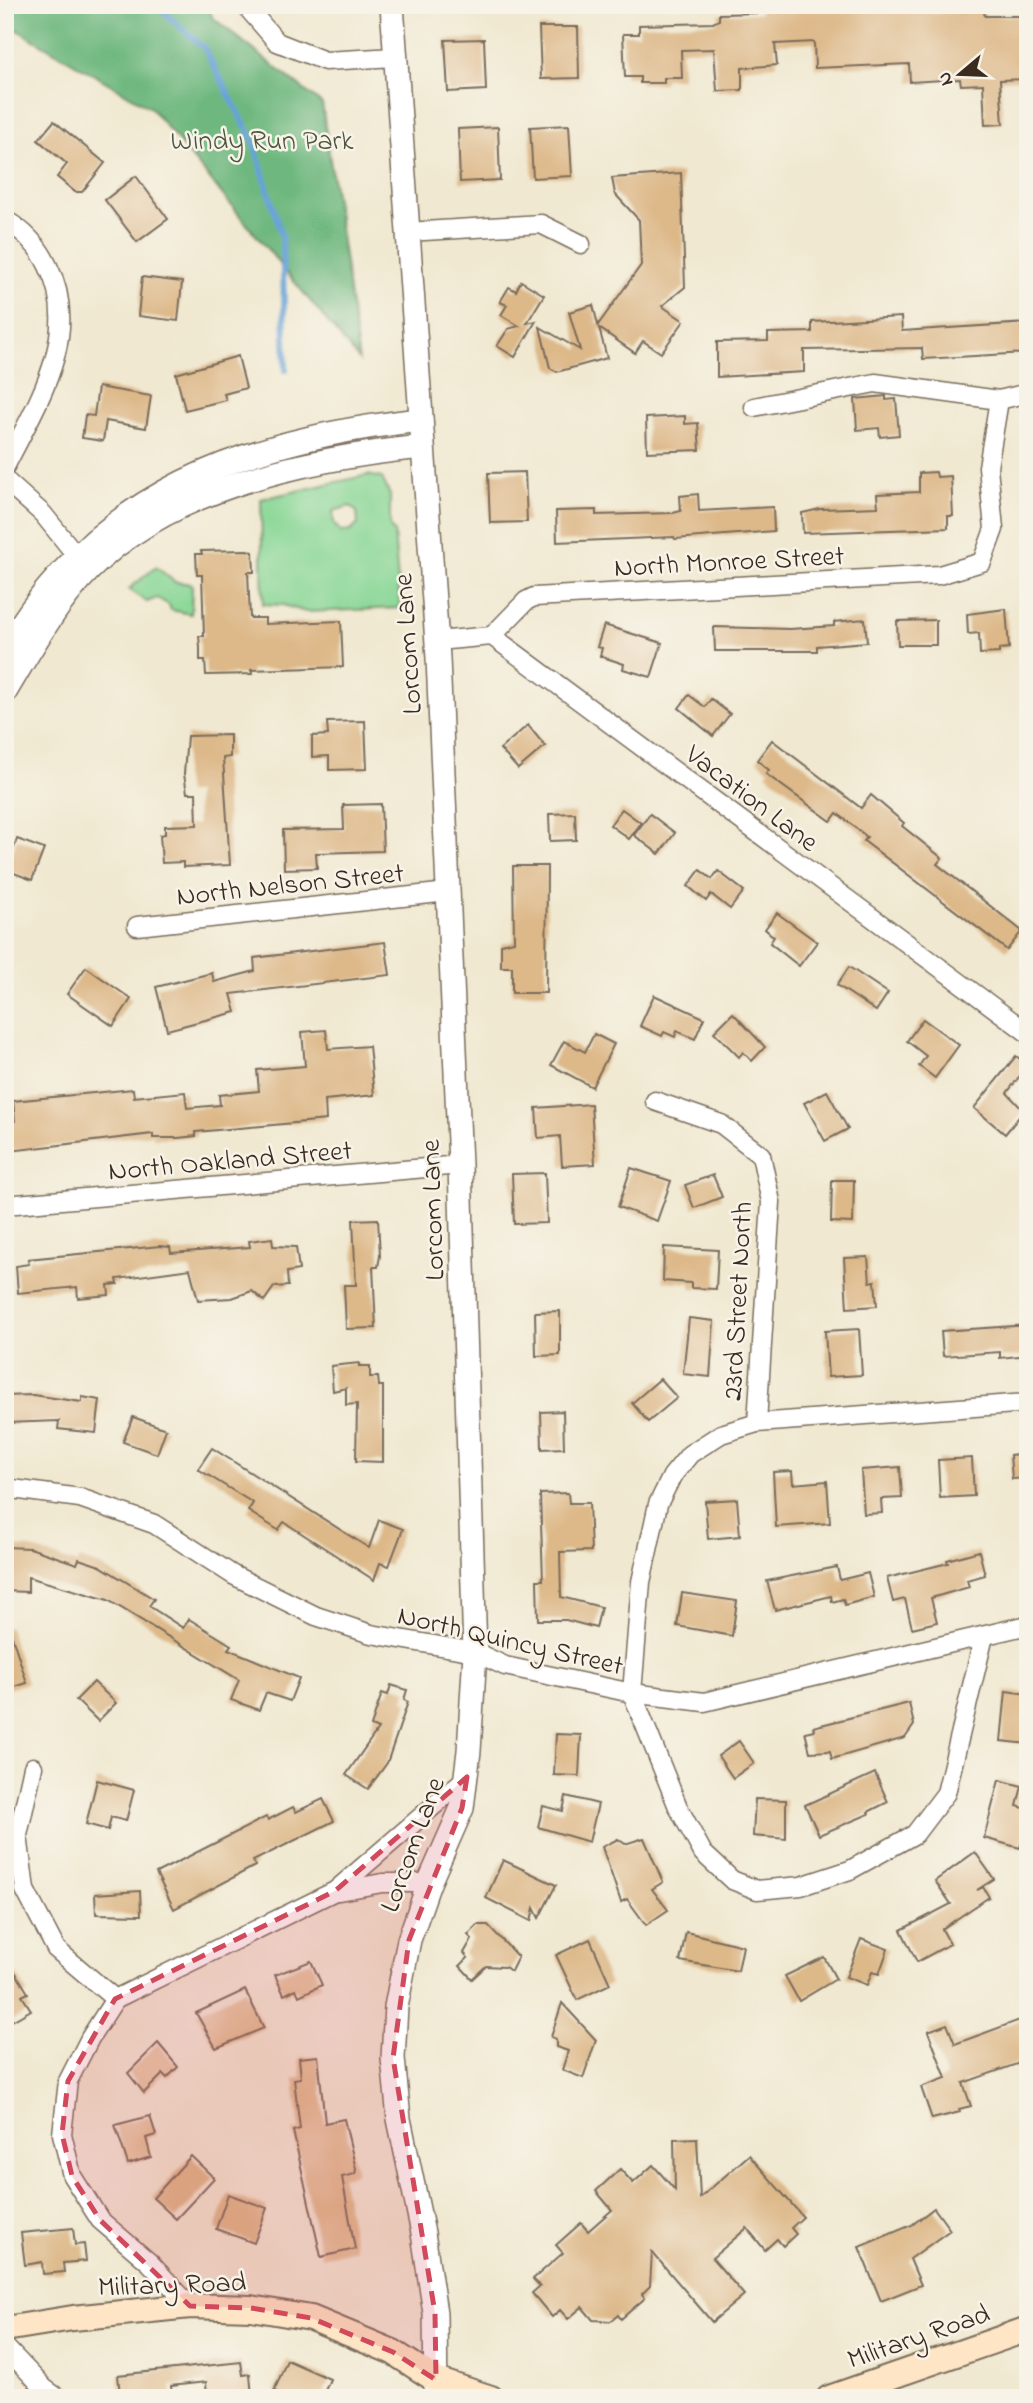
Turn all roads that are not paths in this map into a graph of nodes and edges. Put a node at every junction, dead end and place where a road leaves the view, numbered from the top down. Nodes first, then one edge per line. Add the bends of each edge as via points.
1 (245, 5) edge
2 (392, 5) edge
3 (395, 57) junction
4 (5, 219) edge
5 (407, 232) junction
6 (581, 244) dead end
7 (1028, 393) edge
8 (999, 400) junction
9 (754, 407) dead end
10 (420, 420) junction
11 (422, 447) junction
12 (5, 467) edge
13 (5, 480) edge
14 (82, 563) junction
15 (492, 636) junction
16 (437, 641) junction
17 (5, 650) edge
18 (5, 692) edge
19 (448, 892) junction
20 (137, 926) dead end
21 (1028, 1033) edge
22 (655, 1101) dead end
23 (460, 1165) junction
24 (5, 1205) edge
25 (1028, 1403) edge
26 (757, 1423) junction
27 (5, 1488) edge
28 (1028, 1625) edge
29 (984, 1636) junction
30 (475, 1652) junction
31 (632, 1693) junction
32 (33, 1767) dead end
33 (467, 1777) junction
34 (429, 1883) junction
35 (335, 1891) junction
36 (115, 1999) junction
37 (190, 2306) junction
38 (5, 2329) edge
39 (1028, 2329) edge
40 (5, 2347) edge
41 (436, 2389) edge
42 (58, 2398) edge
43 (491, 2398) edge
44 (829, 2398) edge

1 - 3 street via 277,42 324,61
2 - 3 street, Lorcom Lane
3 - 5 street, Lorcom Lane
4 - 12 street via 24,230 43,254 56,281 62,329 54,364
5 - 6 street via 541,224
5 - 10 street, Lorcom Lane
7 - 8 street
8 - 9 street via 875,383
8 - 15 street, North Monroe Street via 988,467 994,528 982,562 939,575 534,597
10 - 11 street, Lorcom Lane
10 - 14 street via 304,439 193,477 116,520
11 - 14 street via 354,455 233,485 183,505
11 - 16 street, Lorcom Lane
13 - 14 street via 43,514
14 - 17 street via 51,585
14 - 18 street
15 - 16 street
15 - 21 street, Vacation Lane
16 - 19 street, Lorcom Lane
19 - 20 street, North Nelson Street
19 - 23 street, Lorcom Lane
22 - 26 street, 23rd Street North via 721,1124 761,1155 771,1202
23 - 24 street, North Oakland Street
23 - 30 street, Lorcom Lane
25 - 26 street
26 - 31 street, 23rd Street North via 721,1434 690,1454 658,1504 641,1582
27 - 30 street, North Quincy Street via 80,1497 154,1524 233,1575 306,1613 371,1634
28 - 29 street, North Quincy Street
29 - 31 street, North Quincy Street via 704,1702
29 - 31 street, 23rd Street North via 946,1793 915,1835 850,1870 801,1886 757,1890 732,1880 703,1853 678,1807
30 - 31 street, North Quincy Street via 505,1666
30 - 33 street, Lorcom Lane
32 - 36 street via 18,1835 25,1890 56,1949
33 - 34 street, Lorcom Lane via 462,1808
33 - 35 street
34 - 35 street via 382,1883
34 - 41 street, Lorcom Lane via 408,1940 393,2058 398,2119 435,2313
35 - 36 street
36 - 37 street via 68,2081 62,2134 72,2176 100,2220
37 - 38 main road, Military Road
37 - 41 main road, Military Road via 251,2308 311,2318 393,2352
39 - 44 main road, Military Road
40 - 42 street
41 - 43 main road, Military Road

